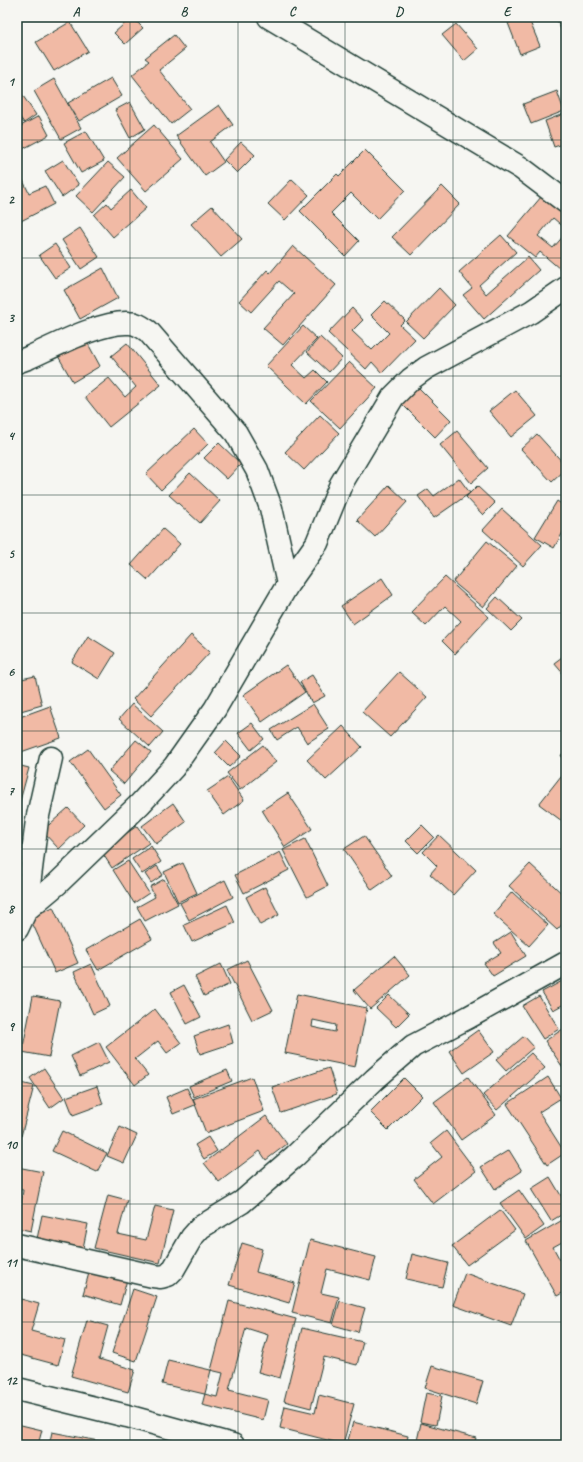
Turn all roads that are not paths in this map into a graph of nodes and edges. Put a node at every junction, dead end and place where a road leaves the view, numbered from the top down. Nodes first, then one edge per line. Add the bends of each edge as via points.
1 (269, 17) edge
2 (566, 202) edge
3 (566, 288) edge
4 (17, 362) edge
5 (288, 584) junction
6 (50, 758) dead end
7 (21, 920) edge
8 (566, 963) edge
9 (17, 1245) edge
10 (17, 1389) edge
11 (233, 1445) edge

1 - 2 street via 521,168
3 - 5 street via 531,312 426,368 393,397 341,484 317,543
4 - 5 street via 99,327 128,323 139,325 148,331 236,433 256,470 271,508
5 - 7 street via 215,709 174,767
6 - 7 street
8 - 9 street via 413,1046 242,1202 201,1227 168,1275 153,1276
10 - 11 street

